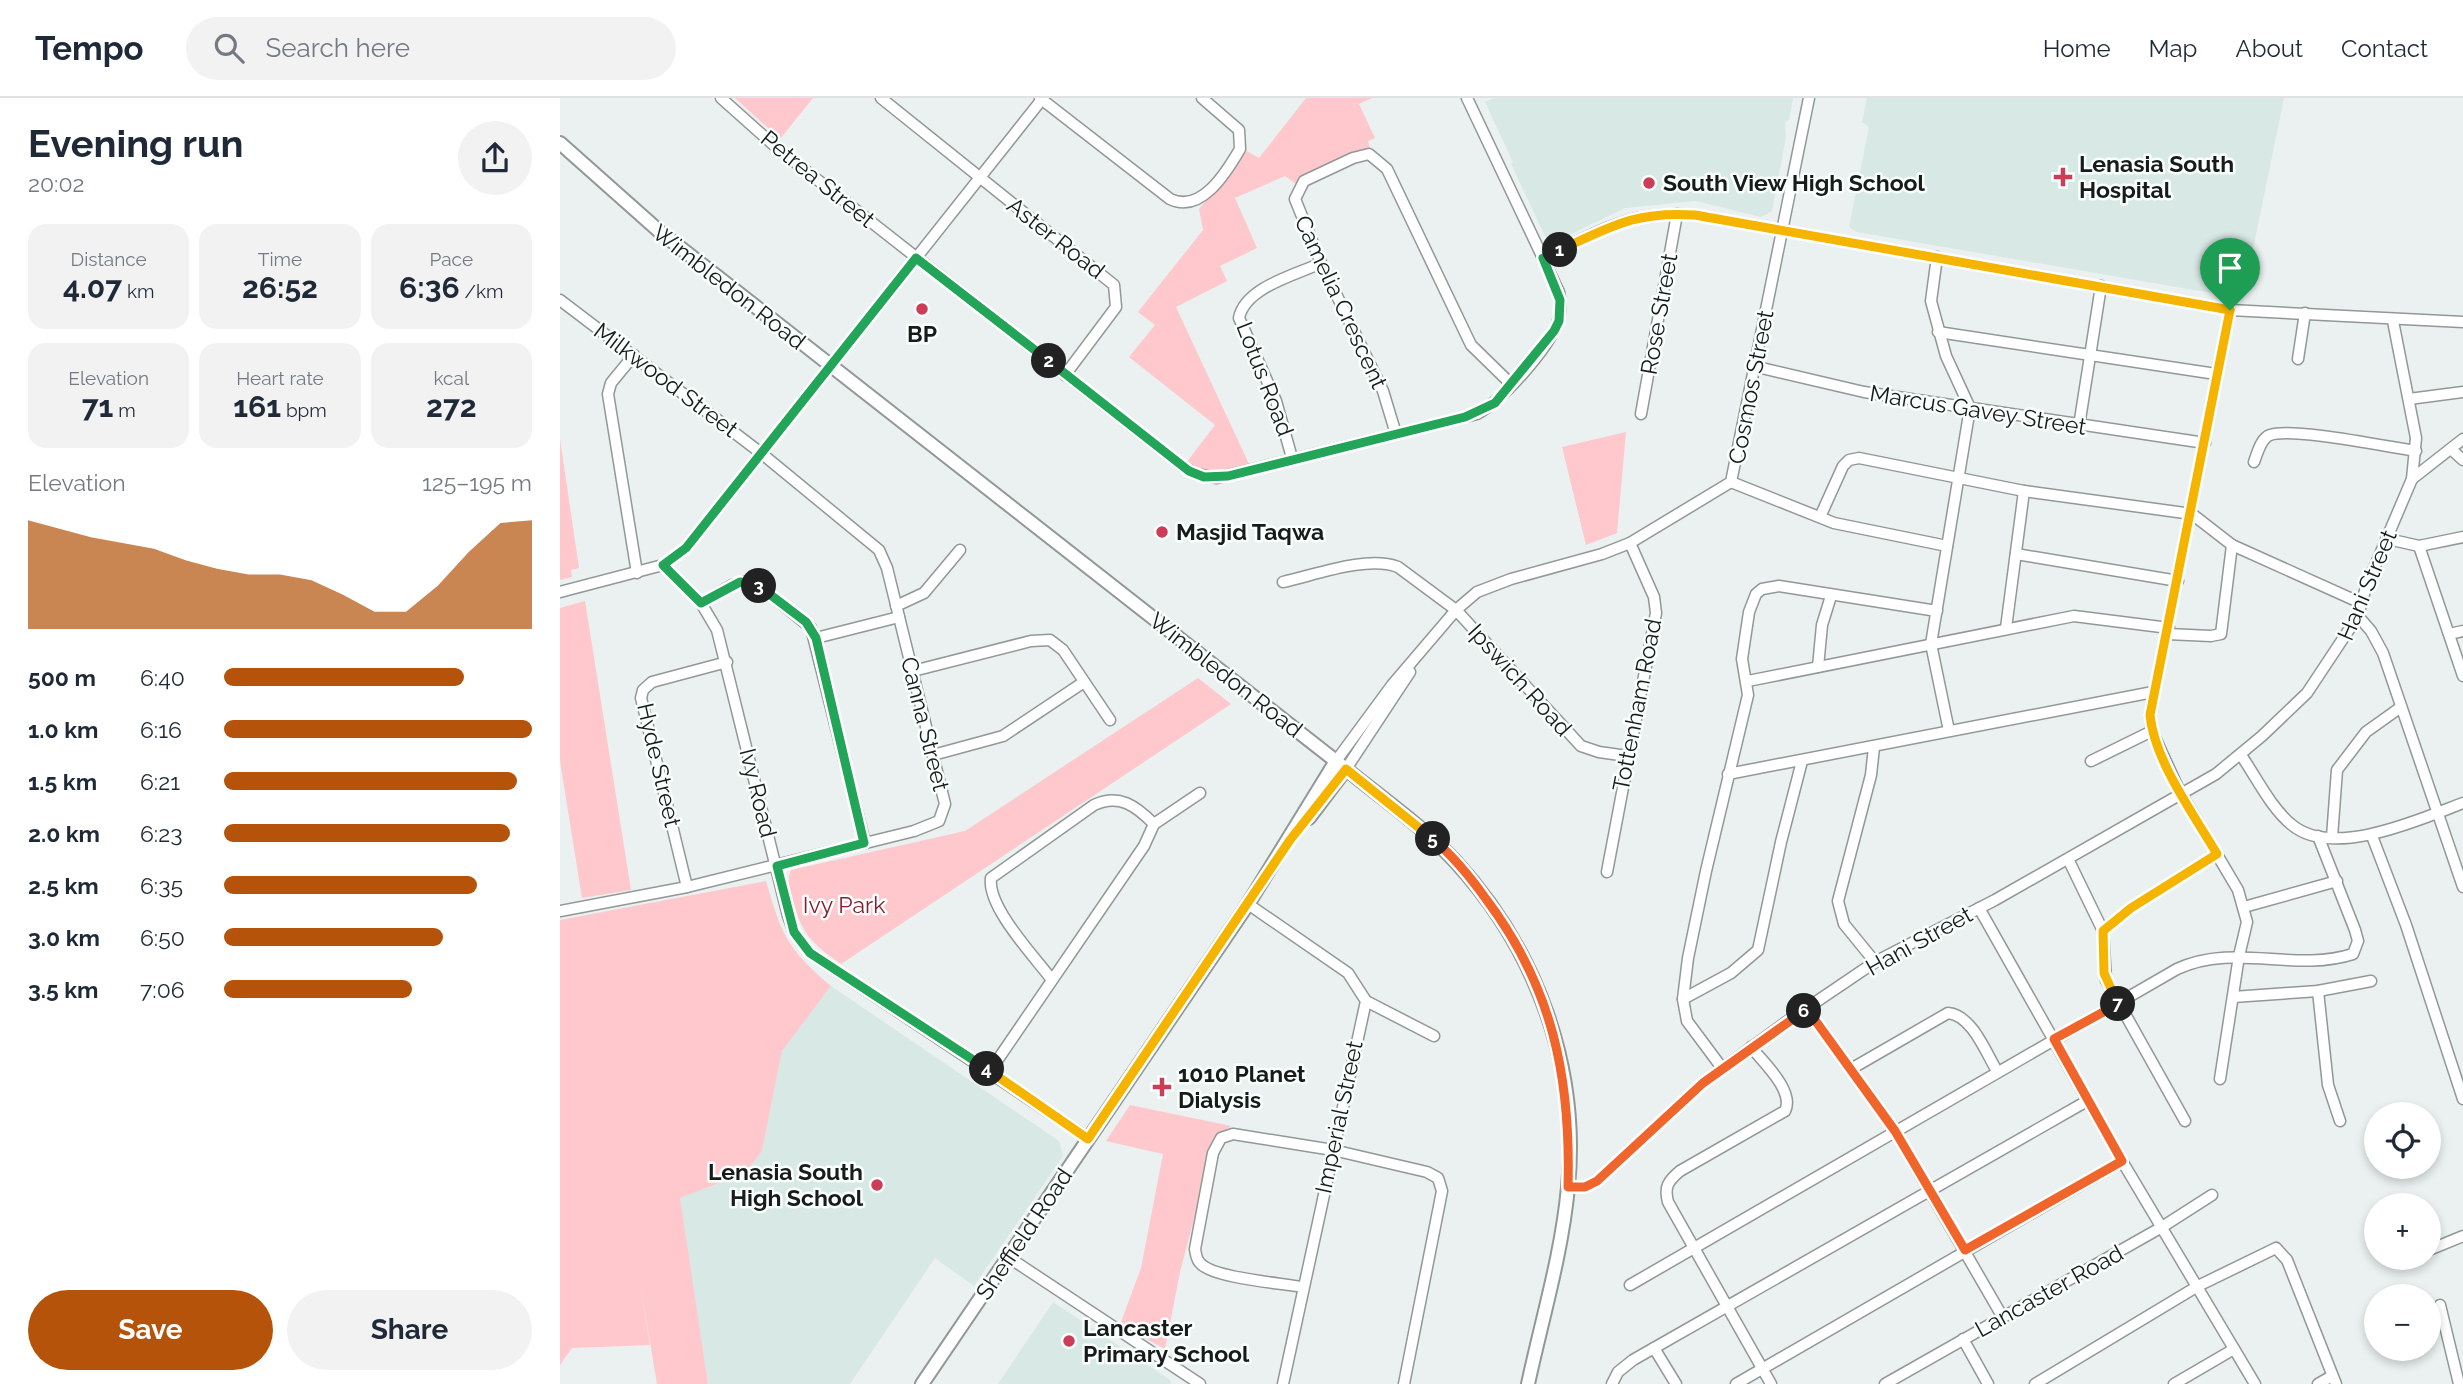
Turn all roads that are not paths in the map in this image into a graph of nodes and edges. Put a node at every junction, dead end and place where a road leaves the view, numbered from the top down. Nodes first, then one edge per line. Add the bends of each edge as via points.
1 (721, 98) edge
2 (881, 98) edge
3 (1041, 98) edge
4 (1202, 98) edge
5 (1467, 98) edge
6 (1809, 98) edge
7 (560, 143) edge
8 (980, 178) junction
9 (1677, 214) junction
10 (1782, 232) junction
11 (1937, 257) junction
12 (916, 258) junction
13 (1543, 258) junction
14 (1321, 263) junction
15 (2101, 286) junction
16 (560, 300) edge
17 (2230, 310) junction
18 (2305, 313) junction
19 (2393, 321) junction
20 (2463, 322) edge
21 (1938, 332) junction
22 (634, 355) junction
23 (2089, 356) junction
24 (2298, 359) dead end
25 (1753, 366) junction
26 (832, 368) junction
27 (1065, 374) junction
28 (2216, 374) junction
29 (1511, 384) junction
30 (2463, 392) edge
31 (2409, 399) junction
32 (1970, 408) junction
33 (1641, 414) dead end
34 (2079, 426) junction
35 (1396, 434) junction
36 (2463, 439) edge
37 (2204, 443) junction
38 (2416, 450) junction
39 (2452, 450) junction
40 (761, 453) junction
41 (1292, 458) junction
42 (2463, 460) edge
43 (2254, 462) dead end
44 (1958, 479) junction
45 (2412, 480) junction
46 (1731, 482) junction
47 (2024, 491) junction
48 (2192, 514) junction
49 (1820, 517) junction
50 (2463, 537) edge
51 (2388, 539) junction
52 (1630, 542) junction
53 (2232, 545) junction
54 (1947, 546) junction
55 (2419, 546) junction
56 (961, 550) dead end
57 (2016, 554) junction
58 (663, 565) junction
59 (638, 573) junction
60 (2178, 581) junction
61 (1283, 582) dead end
62 (560, 592) edge
63 (1830, 596) junction
64 (701, 603) junction
65 (2361, 603) junction
66 (896, 606) junction
67 (1457, 610) junction
68 (1937, 611) junction
69 (2358, 616) junction
70 (899, 617) junction
71 (2006, 628) junction
72 (2168, 631) junction
73 (2463, 631) edge
74 (2449, 634) junction
75 (816, 638) junction
76 (1931, 644) junction
77 (727, 662) junction
78 (1818, 667) junction
79 (913, 671) junction
80 (2463, 676) edge
81 (1748, 681) junction
82 (1084, 682) junction
83 (2153, 692) junction
84 (2401, 707) junction
85 (1110, 720) dead end
86 (1949, 731) junction
87 (2152, 732) junction
88 (1874, 747) junction
89 (933, 755) junction
90 (2241, 755) junction
91 (1627, 756) junction
92 (1802, 761) junction
93 (2091, 761) dead end
94 (1341, 765) junction
95 (1728, 774) junction
96 (2180, 792) junction
97 (1200, 793) dead end
98 (2463, 803) edge
99 (2438, 813) junction
100 (1154, 824) junction
101 (2318, 836) junction
102 (2332, 836) junction
103 (2372, 836) junction
104 (864, 843) junction
105 (2217, 854) junction
106 (2068, 859) junction
107 (777, 866) junction
108 (1607, 872) dead end
109 (2337, 881) junction
110 (687, 887) junction
111 (2463, 887) edge
112 (1248, 904) junction
113 (2244, 907) junction
114 (1979, 908) junction
115 (560, 911) edge
116 (2103, 931) junction
117 (2239, 956) junction
118 (1875, 962) junction
119 (1052, 980) junction
120 (2371, 981) dead end
121 (2318, 991) junction
122 (2233, 997) junction
123 (1683, 999) junction
124 (1366, 1001) junction
125 (2118, 1004) junction
126 (1807, 1009) junction
127 (1434, 1036) dead end
128 (2054, 1039) junction
129 (1751, 1047) junction
130 (1722, 1068) junction
131 (1851, 1069) junction
132 (989, 1071) junction
133 (1997, 1071) junction
134 (2220, 1079) dead end
135 (2463, 1099) edge
136 (2087, 1101) junction
137 (2185, 1121) dead end
138 (2340, 1121) dead end
139 (1895, 1131) junction
140 (1088, 1139) junction
141 (1333, 1150) junction
142 (2122, 1161) junction
143 (1568, 1187) junction
144 (1931, 1191) junction
145 (2212, 1195) dead end
146 (2162, 1227) junction
147 (2463, 1236) edge
148 (2441, 1245) edge
149 (1693, 1247) junction
150 (1965, 1250) junction
151 (1008, 1257) junction
152 (1630, 1285) dead end
153 (2198, 1286) junction
154 (1302, 1287) junction
155 (1727, 1309) junction
156 (2441, 1309) edge
157 (2002, 1316) junction
158 (1963, 1339) junction
159 (1654, 1348) junction
160 (2234, 1349) junction
161 (1762, 1368) junction
162 (2334, 1380) edge
163 (2460, 1383) edge
164 (922, 1384) edge
165 (1200, 1384) edge
166 (1284, 1384) edge
167 (1404, 1384) edge
168 (1528, 1384) edge
169 (1612, 1384) edge
170 (1676, 1384) edge
171 (1736, 1384) edge
172 (1771, 1384) edge
173 (1885, 1384) edge
174 (1988, 1384) edge
175 (2035, 1384) edge
176 (2174, 1384) edge
177 (2255, 1384) edge
178 (2318, 1384) edge

1 - 12 street, Petrea Street
2 - 8 street, Aster Road
3 - 4 street via 1170,199 1184,204 1201,198 1240,149 1239,130
3 - 8 street
5 - 13 street, Petrea Street
6 - 10 street, Cosmos Street
7 - 26 street, Wimbledon Road via 638,215
8 - 12 street
8 - 27 street, Aster Road via 1114,285 1116,307
9 - 10 street
9 - 13 street via 1634,217
9 - 33 street, Rose Street
10 - 11 street
10 - 25 street, Cosmos Street
11 - 15 street
11 - 21 street via 1931,301
12 - 26 street
12 - 27 street, Petrea Street
13 - 29 street, Petrea Street via 1559,292 1559,321
14 - 29 street, Camelia Crescent via 1298,213 1298,187 1353,158 1376,157 1387,169 1471,345
14 - 35 street, Camelia Crescent via 1383,391
14 - 41 street, Lotus Road via 1256,294 1244,303 1239,318 1276,401
15 - 17 street
15 - 23 street
16 - 22 street, Milkwood Street
17 - 18 street
17 - 28 street
18 - 19 street via 2366,315
18 - 24 street
19 - 20 street
19 - 31 street, Hani Street
21 - 23 street
21 - 32 street
22 - 40 street, Milkwood Street
22 - 59 street via 611,383 608,394
23 - 28 street
23 - 34 street
25 - 32 street, Marcus Gavey Street via 1835,387
25 - 46 street, Cosmos Street
26 - 40 street
26 - 94 street, Wimbledon Road
27 - 41 street, Petrea Street via 1196,474 1217,478
28 - 37 street
29 - 35 street, Petrea Street via 1495,403 1477,414
30 - 31 street
31 - 38 street, Hani Street
32 - 34 street, Marcus Gavey Street
32 - 44 street
34 - 37 street, Marcus Gavey Street
35 - 41 street, Petrea Street
36 - 39 street
37 - 48 street
38 - 43 street via 2272,435 2264,439
38 - 45 street, Hani Street
39 - 42 street
39 - 45 street
40 - 58 street via 686,548
40 - 66 street, Milkwood Street via 879,550
44 - 47 street
44 - 49 street via 1854,458 1843,466
44 - 54 street
45 - 51 street, Hani Street
46 - 49 street
46 - 52 street, Cosmos Street
47 - 48 street
47 - 57 street
48 - 53 street
48 - 60 street
49 - 54 street via 1869,532
50 - 55 street
51 - 55 street
51 - 65 street, Hani Street
52 - 67 street, Cosmos Street via 1486,587
52 - 91 street, Tottenham Road via 1656,604
53 - 65 street
53 - 72 street via 2221,634
54 - 68 street
55 - 74 street
56 - 66 street via 925,593
57 - 60 street
57 - 71 street
58 - 59 street
58 - 64 street, Ivy Road
59 - 62 street
60 - 72 street
61 - 67 street, Ipswich Road via 1387,563
63 - 68 street
63 - 78 street
63 - 81 street via 1779,586 1756,594 1742,659
64 - 75 street via 740,582 754,582 806,622
64 - 77 street, Ivy Road
65 - 69 street, Hani Street
66 - 70 street, Milkwood Street
67 - 91 street, Ipswich Road via 1581,746
67 - 94 street, Cosmos Street via 1392,685
68 - 76 street
69 - 84 street via 2378,641
69 - 90 street, Hani Street via 2307,693
70 - 75 street
70 - 79 street, Canna Street
71 - 72 street via 2083,615
71 - 76 street
72 - 83 street
73 - 74 street
74 - 80 street
75 - 104 street
76 - 78 street
76 - 86 street
77 - 107 street, Ivy Road
77 - 110 street, Hyde Street via 652,682 641,698
78 - 81 street
79 - 82 street via 1043,639 1056,643
79 - 89 street, Canna Street
81 - 95 street
82 - 85 street
82 - 89 street via 1003,736
83 - 86 street
83 - 87 street
84 - 99 street
84 - 102 street via 2366,732 2337,770
86 - 88 street
87 - 93 street
87 - 96 street
88 - 92 street
88 - 118 street via 1838,901 1844,925
89 - 104 street, Canna Street via 945,804 942,818 914,831
90 - 96 street, Hani Street
90 - 101 street via 2289,823
91 - 108 street, Tottenham Road
92 - 95 street
92 - 123 street via 1758,950 1731,973
94 - 112 street, Sheffield Road
94 - 143 street, Wimbledon Road via 1455,861 1495,910 1528,965 1560,1056 1568,1118
95 - 123 street
96 - 105 street
96 - 106 street, Hani Street
97 - 100 street
98 - 99 street
99 - 103 street
99 - 111 street
100 - 119 street via 1144,846
100 - 119 street via 1122,800 1108,799 991,878 991,893 999,909
101 - 102 street
101 - 109 street
102 - 103 street
103 - 135 street
104 - 107 street, Canna Street
105 - 113 street
105 - 116 street
106 - 114 street, Hani Street
106 - 116 street
107 - 110 street, Canna Street
107 - 132 street, Ivy Road via 794,932 810,953
109 - 113 street
109 - 117 street via 2358,941 2353,954 2278,961
110 - 115 street, Canna Street
112 - 124 street via 1348,973
112 - 140 street, Sheffield Road
113 - 117 street via 2246,931
114 - 118 street, Hani Street
114 - 128 street
116 - 125 street via 2104,973
117 - 122 street
117 - 125 street via 2187,964
118 - 126 street, Hani Street
119 - 132 street
120 - 121 street
121 - 122 street
121 - 138 street via 2328,1086
122 - 134 street
123 - 130 street via 1687,1021
124 - 127 street
124 - 141 street, Imperial Street
125 - 128 street
125 - 137 street
126 - 129 street, Hani Street
126 - 131 street
128 - 133 street
128 - 136 street
129 - 130 street, Hani Street
129 - 149 street via 1782,1088 1787,1107 1781,1115 1680,1171 1667,1183 1668,1202
130 - 143 street, Hani Street via 1668,1112 1597,1181
131 - 133 street via 1948,1013 1968,1023
131 - 139 street
132 - 140 street, Ivy Road
133 - 139 street
136 - 142 street
136 - 144 street
139 - 144 street
139 - 149 street
140 - 151 street, Sheffield Road
141 - 154 street, Imperial Street
141 - 154 street via 1233,1134 1221,1138 1213,1153 1196,1257 1217,1271
141 - 167 street via 1427,1171 1441,1183
142 - 146 street
142 - 150 street
143 - 168 street, Wimbledon Road
144 - 150 street
144 - 155 street
145 - 146 street, Lancaster Road
146 - 153 street
146 - 157 street, Lancaster Road
147 - 148 street
149 - 152 street
149 - 155 street
150 - 157 street
150 - 161 street
151 - 164 street, Sheffield Road
151 - 165 street
153 - 160 street
153 - 162 street via 2269,1249 2281,1251
153 - 175 street
154 - 166 street, Imperial Street
155 - 159 street
155 - 161 street
156 - 163 street
157 - 158 street, Lancaster Road
158 - 173 street, Lancaster Road
158 - 174 street
159 - 169 street via 1625,1365
159 - 170 street
160 - 176 street
160 - 177 street
161 - 171 street
161 - 172 street
162 - 178 street

